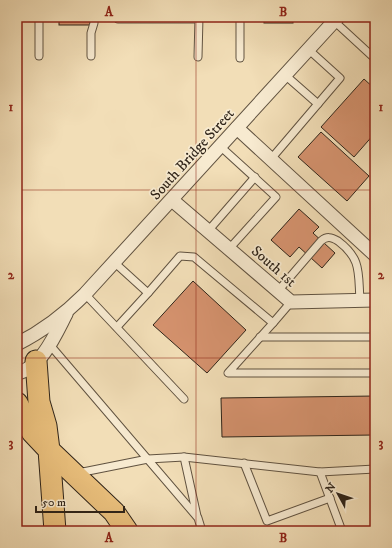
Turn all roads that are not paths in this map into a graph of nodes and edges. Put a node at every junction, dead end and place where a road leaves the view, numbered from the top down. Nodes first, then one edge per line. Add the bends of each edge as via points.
1 (40, 17) edge
2 (94, 17) edge
3 (240, 17) edge
4 (199, 18) edge
5 (118, 19) dead end
6 (336, 19) edge
7 (308, 50) junction
8 (375, 53) edge
9 (38, 56) dead end
10 (91, 56) dead end
11 (198, 57) dead end
12 (240, 58) dead end
13 (285, 75) junction
14 (318, 104) junction
15 (237, 128) junction
16 (221, 147) junction
17 (271, 159) junction
18 (255, 178) junction
19 (172, 200) junction
20 (208, 231) junction
21 (229, 249) junction
22 (375, 255) edge
23 (115, 263) junction
24 (278, 291) junction
25 (148, 293) junction
26 (85, 294) junction
27 (360, 300) junction
28 (375, 300) edge
29 (290, 302) junction
30 (68, 311) junction
31 (273, 323) junction
32 (117, 327) junction
33 (260, 337) junction
34 (375, 337) edge
35 (17, 344) edge
36 (50, 345) junction
37 (36, 361) junction
38 (17, 373) edge
39 (375, 373) edge
40 (184, 399) dead end
41 (17, 404) edge
42 (24, 430) edge
43 (49, 450) junction
44 (184, 457) junction
45 (148, 459) junction
46 (244, 464) junction
47 (375, 469) edge
48 (320, 472) junction
49 (74, 474) junction
50 (330, 498) junction
51 (198, 518) junction
52 (55, 531) edge
53 (127, 531) edge
54 (202, 531) edge
55 (342, 531) edge

1 - 9 lane
2 - 10 lane via 90,33
3 - 12 lane
4 - 5 lane
4 - 11 lane
6 - 7 street, South Bridge Street
6 - 8 lane via 372,56
7 - 13 street, South Bridge Street
7 - 14 lane via 340,78
13 - 14 lane
13 - 15 street, South Bridge Street
14 - 17 lane
15 - 16 street, South Bridge Street
15 - 17 street
16 - 18 lane
16 - 19 street, South Bridge Street
17 - 22 street
18 - 20 lane
18 - 21 lane via 276,197
19 - 20 street, South 1st
19 - 23 street, South Bridge Street
20 - 21 street, South 1st
21 - 24 street, South 1st
23 - 25 lane
23 - 26 street, South Bridge Street
24 - 27 lane via 321,241 332,237 347,248 355,259
24 - 29 street, South 1st
25 - 31 lane via 180,256 194,257
25 - 32 lane
26 - 30 street, South Bridge Street
26 - 32 lane
27 - 28 street, South 1st
27 - 29 street, South 1st
29 - 31 lane
30 - 35 street, South Bridge Street via 39,333
30 - 36 street, South Bridge Street
31 - 33 lane
32 - 40 lane
33 - 34 lane
33 - 39 lane via 228,373
36 - 37 street, South Bridge Street
36 - 45 lane
37 - 38 street, South Bridge Street
37 - 43 main road via 39,402
41 - 42 main road
42 - 43 main road
43 - 49 main road
43 - 52 main road
44 - 45 lane
44 - 46 lane
44 - 51 lane
45 - 49 lane
45 - 51 lane
46 - 48 lane
46 - 50 lane via 267,521
47 - 48 lane
48 - 50 lane
49 - 53 main road via 114,512
50 - 55 lane
51 - 54 lane

